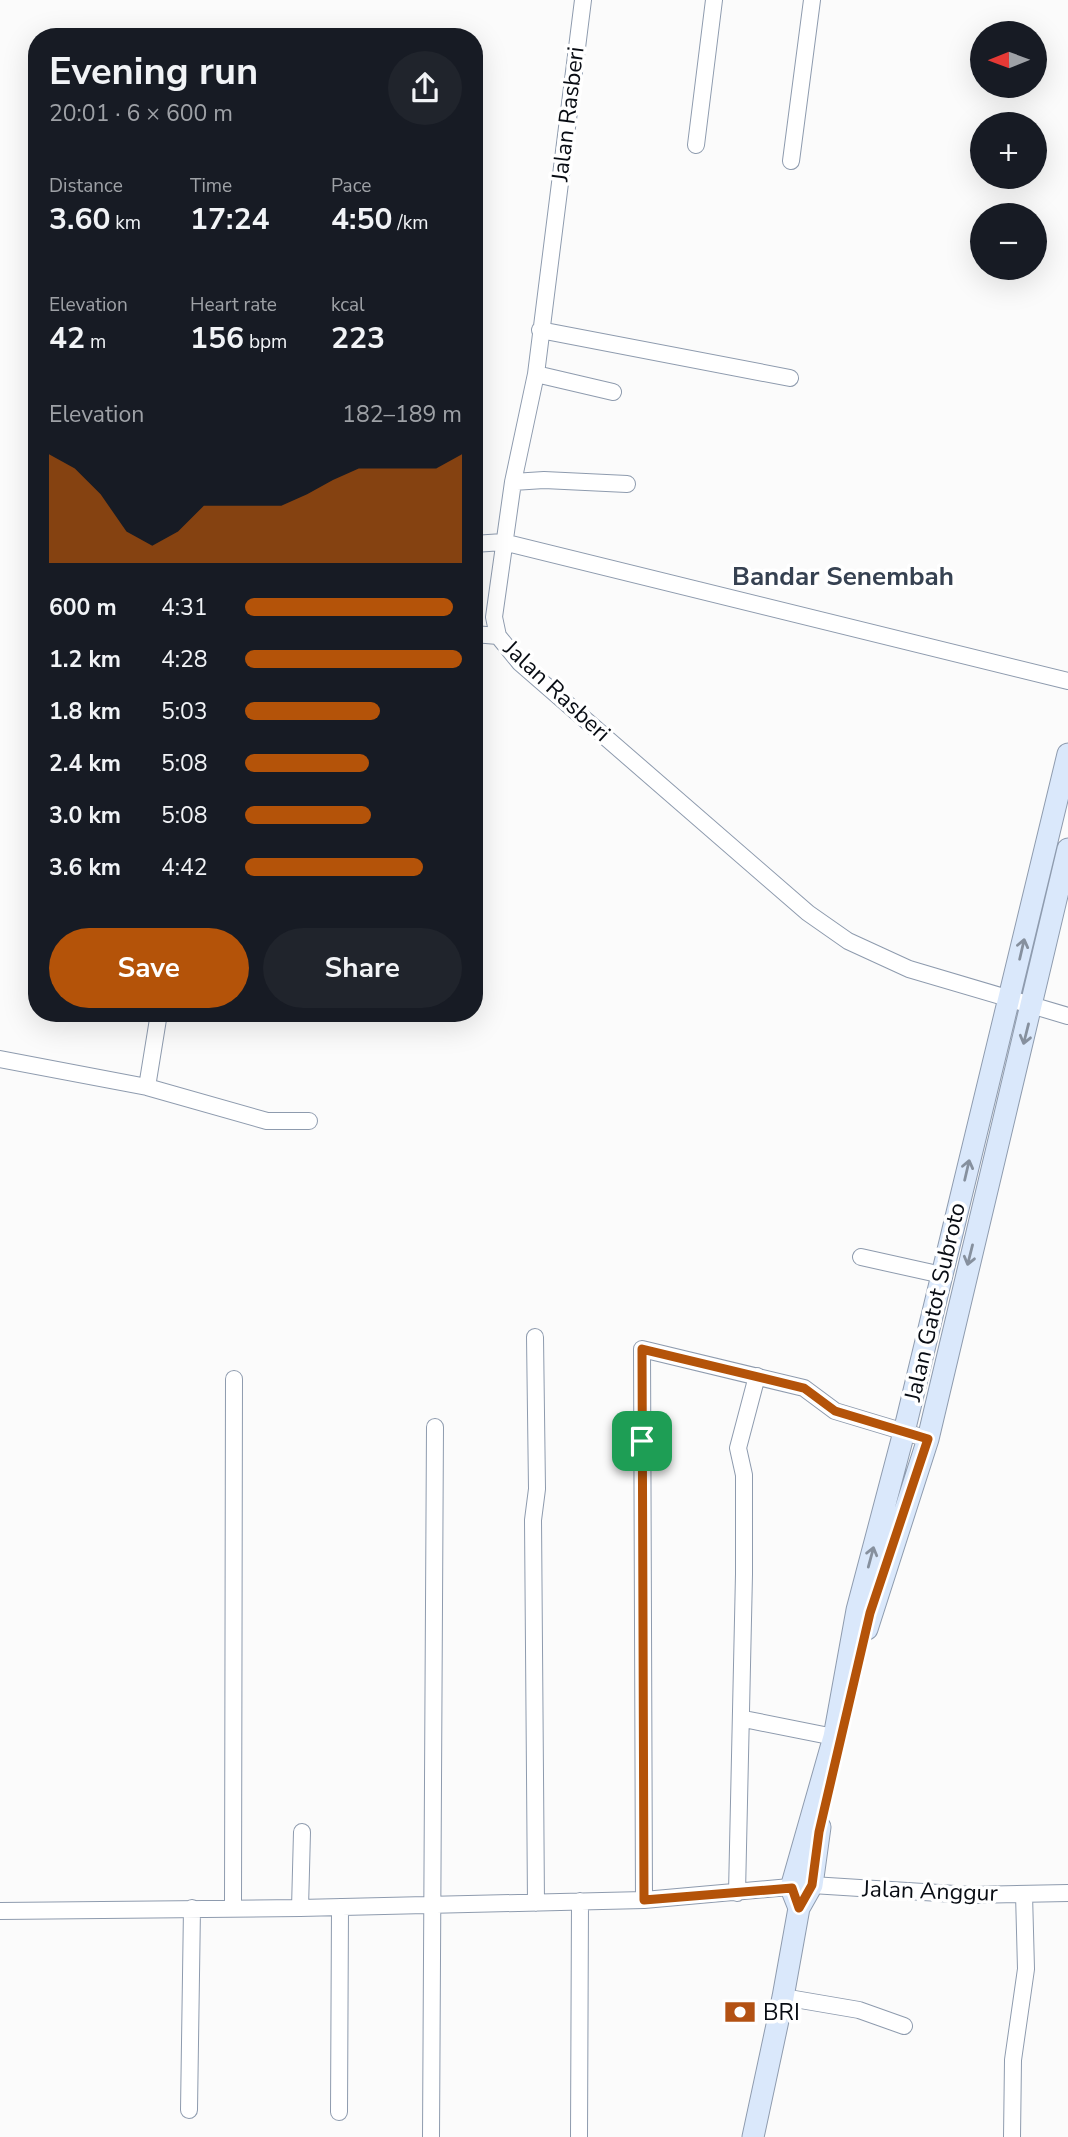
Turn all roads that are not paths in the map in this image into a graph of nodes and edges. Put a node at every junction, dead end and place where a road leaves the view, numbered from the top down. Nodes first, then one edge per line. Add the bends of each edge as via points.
1 (583, 0) edge
2 (714, 0) edge
3 (812, 0) edge
4 (696, 145) dead end
5 (791, 161) dead end
6 (540, 331) junction
7 (536, 374) junction
8 (790, 378) dead end
9 (613, 392) dead end
10 (513, 482) junction
11 (627, 485) dead end
12 (503, 542) junction
13 (483, 543) edge
14 (483, 635) edge
15 (498, 636) junction
16 (1068, 681) edge
17 (1068, 754) edge
18 (1068, 849) edge
19 (1010, 998) junction
20 (1033, 1004) junction
21 (1068, 1016) edge
22 (158, 1022) edge
23 (0, 1059) edge
24 (147, 1087) junction
25 (309, 1121) dead end
26 (861, 1257) dead end
27 (942, 1275) junction
28 (535, 1337) dead end
29 (757, 1376) junction
30 (234, 1379) dead end
31 (435, 1427) dead end
32 (904, 1432) junction
33 (928, 1439) junction
34 (864, 1612) junction
35 (744, 1719) junction
36 (834, 1737) junction
37 (302, 1832) dead end
38 (802, 1887) junction
39 (737, 1893) junction
40 (1024, 1894) junction
41 (1068, 1894) edge
42 (644, 1900) junction
43 (580, 1901) junction
44 (433, 1903) junction
45 (536, 1903) junction
46 (340, 1906) junction
47 (192, 1908) junction
48 (233, 1908) junction
49 (300, 1908) junction
50 (0, 1911) edge
51 (783, 1997) junction
52 (904, 2026) dead end
53 (189, 2109) dead end
54 (340, 2112) dead end
55 (431, 2137) edge
56 (579, 2137) edge
57 (752, 2137) edge
58 (1012, 2137) edge

1 - 6 street, Jalan Rasberi
2 - 4 street
3 - 5 street
6 - 7 street, Jalan Rasberi
6 - 8 street
7 - 9 street
7 - 10 street, Jalan Rasberi
10 - 11 street
10 - 12 street, Jalan Rasberi
12 - 13 street
12 - 15 street, Jalan Rasberi via 494,617
12 - 16 street
14 - 15 street
15 - 19 street, Jalan Rasberi via 520,663 808,913 879,957
19 -> 17 main road, Jalan Gatot Subroto
18 - 20 main road
19 - 20 street, Jalan Rasberi
27 -> 19 main road, Jalan Gatot Subroto
20 - 21 street, Jalan Rasberi
20 -> 33 main road
22 - 24 street
23 - 24 street
24 - 25 street via 267,1121
26 - 27 street
27 - 32 main road, Jalan Gatot Subroto
28 - 45 street
29 - 32 street via 804,1388 835,1411
29 - 35 street via 737,1448 744,1475
29 - 42 street via 642,1349
30 - 48 street
31 - 44 street
32 - 33 street
34 -> 32 main road, Jalan Gatot Subroto
33 - 34 main road
34 - 36 main road, Jalan Gatot Subroto
34 - 38 main road via 819,1832
35 - 36 street
35 - 39 street
36 - 38 main road, Jalan Gatot Subroto
37 - 49 street
38 - 39 street, Jalan Anggur
38 - 40 street, Jalan Anggur
38 - 51 main road
39 - 42 street, Jalan Anggur
40 - 41 street, Jalan Anggur
40 - 58 street via 1026,1969 1013,2060
42 - 43 street, Jalan Anggur
43 - 45 street, Jalan Anggur
43 - 56 street
44 - 45 street, Jalan Anggur
44 - 46 street, Jalan Anggur
44 - 55 street
46 - 49 street, Jalan Anggur
46 - 54 street
47 - 48 street, Jalan Anggur
47 - 50 street, Jalan Anggur
47 - 53 street
48 - 49 street, Jalan Anggur
51 - 52 street via 859,2010
51 - 57 main road

